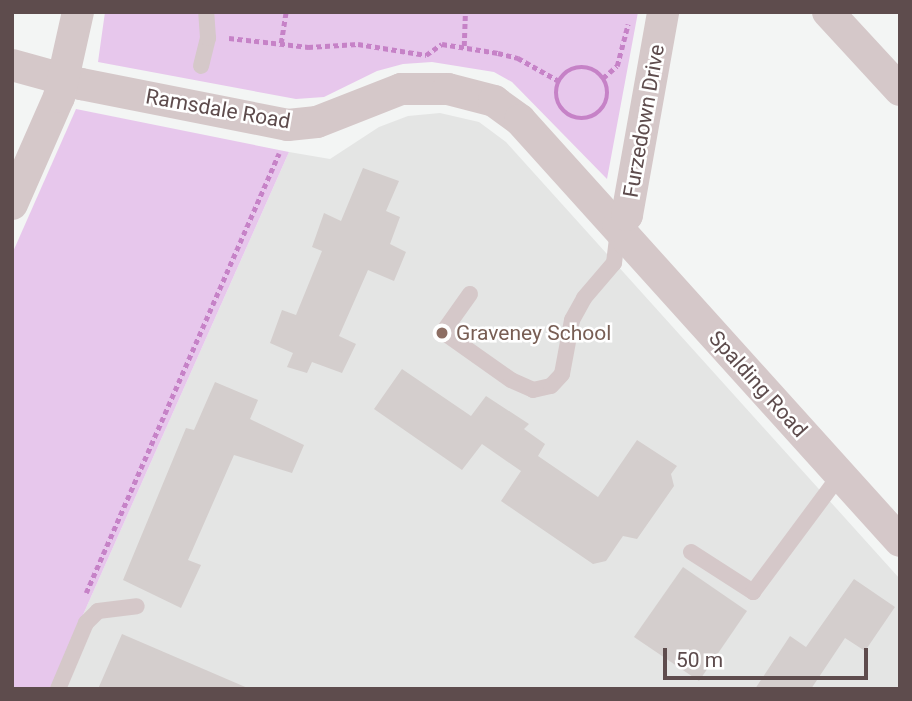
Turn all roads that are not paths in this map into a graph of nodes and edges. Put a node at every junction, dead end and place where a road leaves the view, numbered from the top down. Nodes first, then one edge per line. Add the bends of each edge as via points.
1 (78, 12) edge
2 (206, 12) edge
3 (663, 12) edge
4 (828, 12) edge
5 (12, 65) edge
6 (201, 66) dead end
7 (65, 79) junction
8 (900, 89) edge
9 (12, 204) edge
10 (618, 226) junction
11 (470, 294) dead end
12 (840, 475) junction
13 (900, 541) edge
14 (691, 552) dead end
15 (137, 606) dead end
16 (58, 689) edge

1 - 7 street
2 - 6 lane via 208,38
3 - 10 street, Furzedown Drive via 627,215
4 - 8 street
5 - 7 street, Ramsdale Road
7 - 9 street
7 - 10 street, Ramsdale Road via 288,125 317,122 401,89 428,87 472,93 494,101 520,120
10 - 11 lane via 614,263 572,320 562,374 551,386 533,390 511,380 443,332
10 - 12 street, Spalding Road
12 - 13 street, Spalding Road
12 - 14 lane via 753,592
15 - 16 lane via 98,611 86,623

